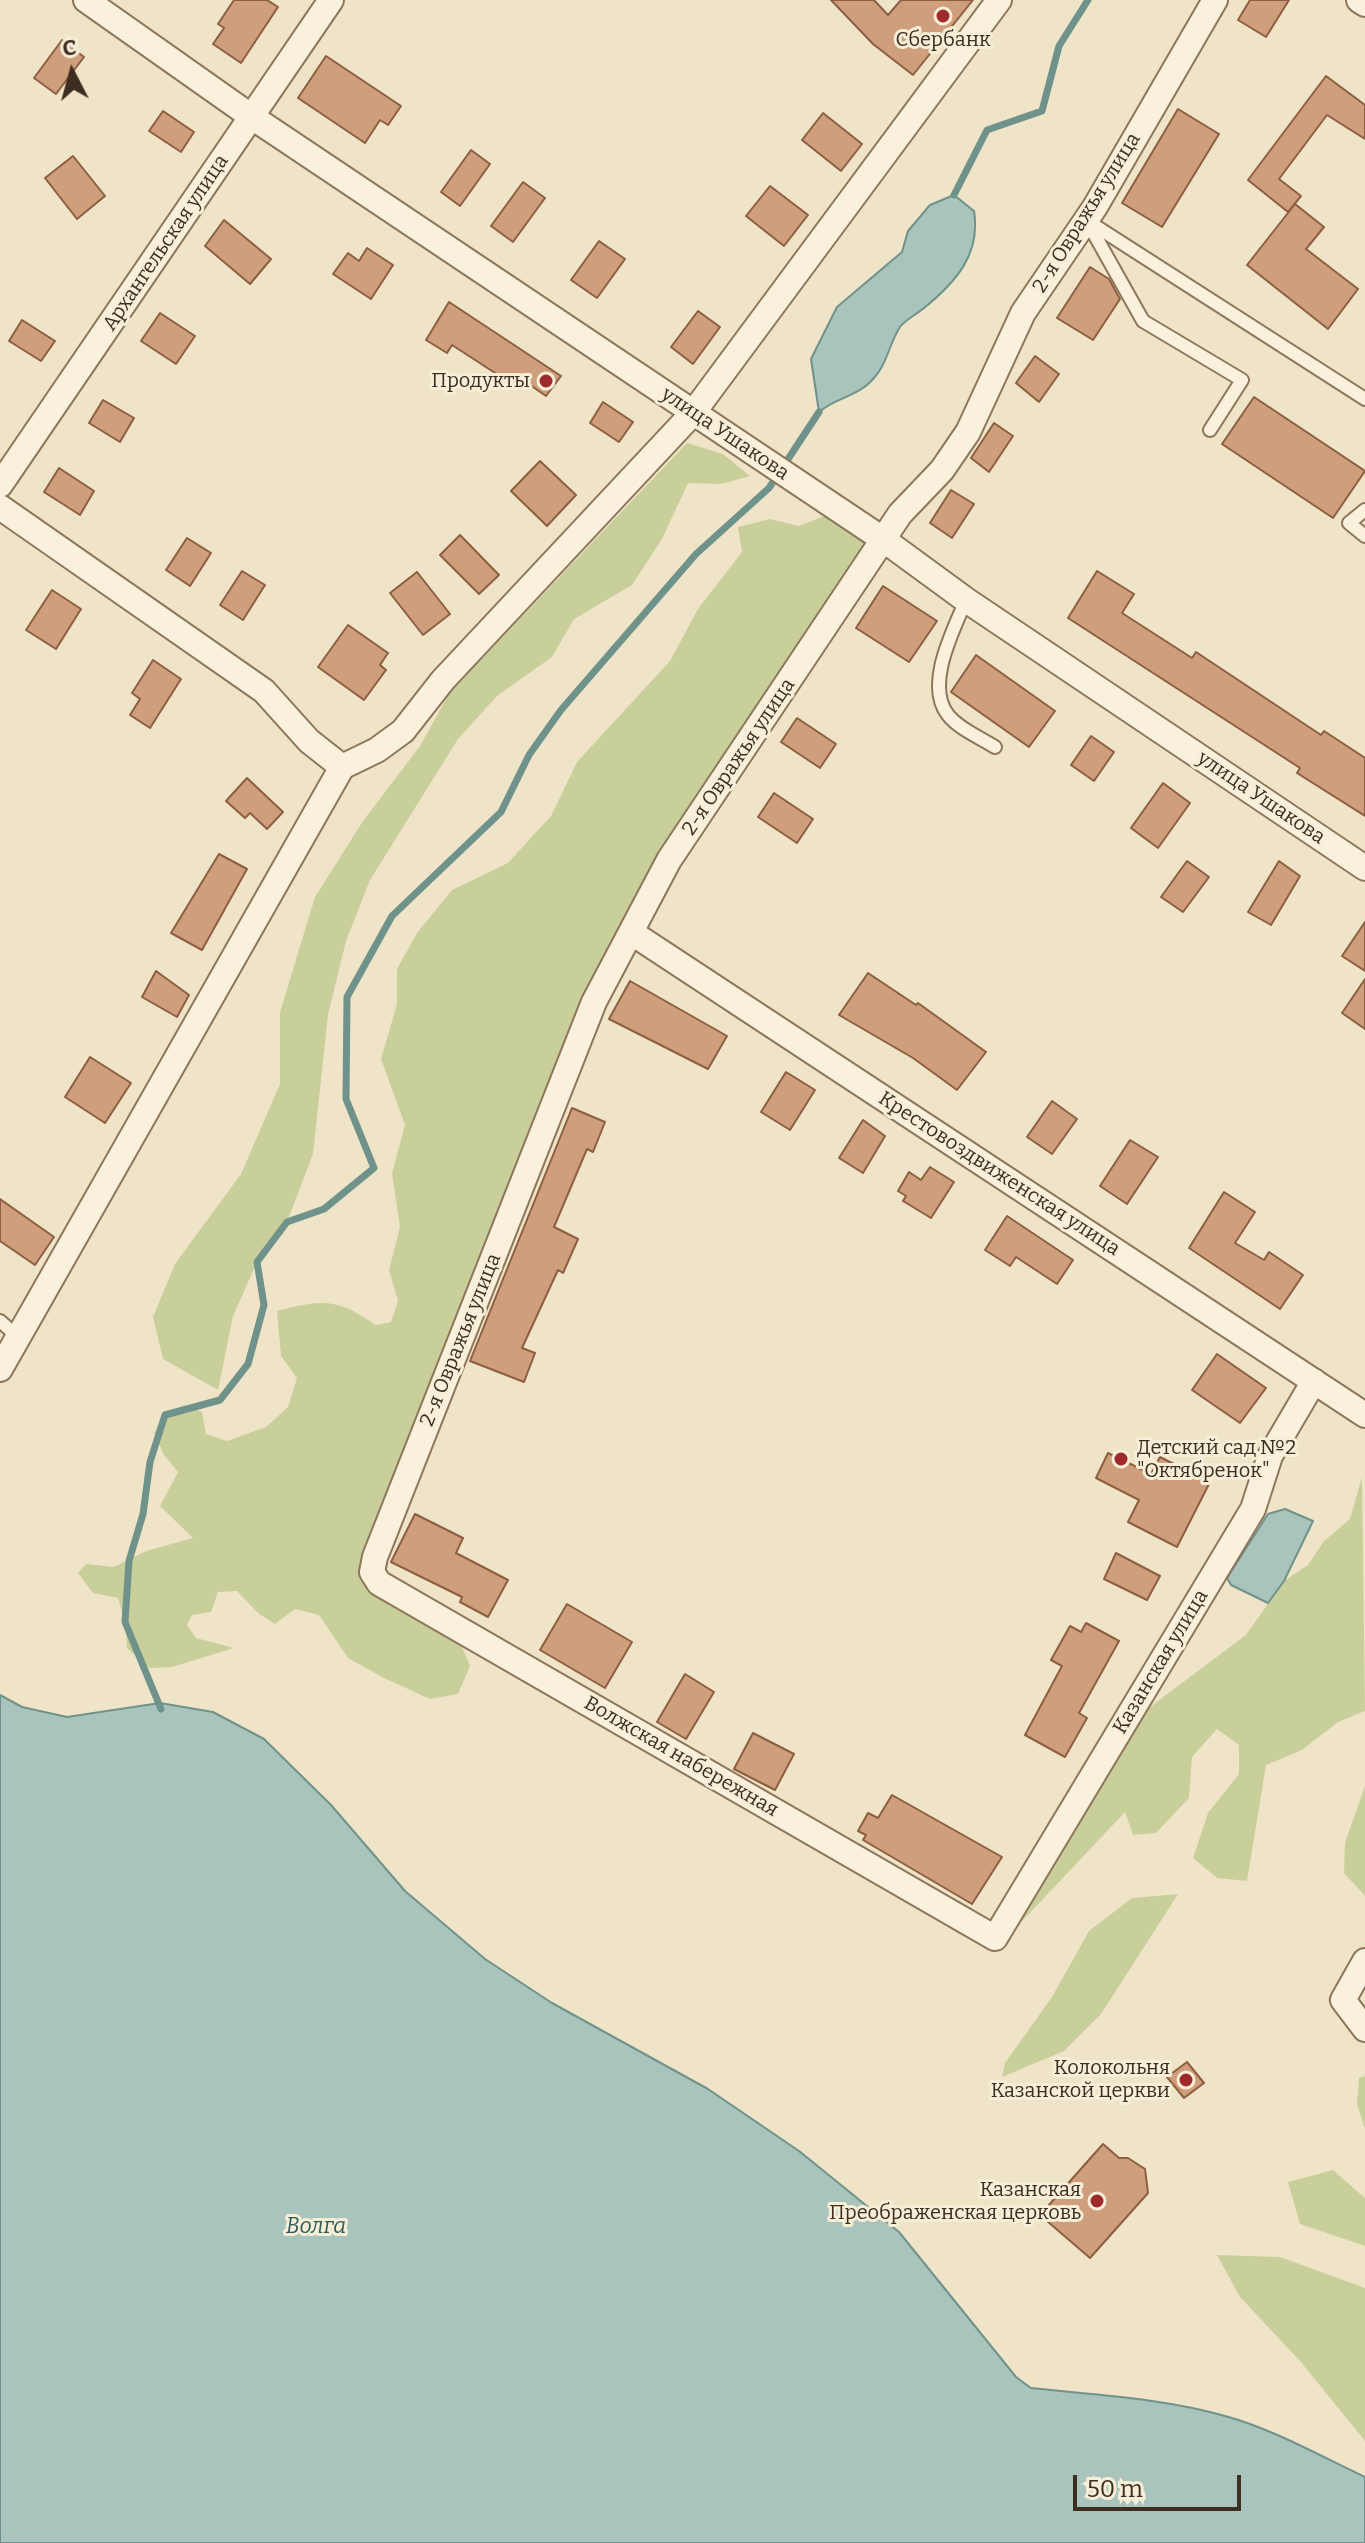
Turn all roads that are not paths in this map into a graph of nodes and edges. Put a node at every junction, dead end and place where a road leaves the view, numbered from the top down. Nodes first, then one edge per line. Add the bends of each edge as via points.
1 (86, 0) edge
2 (331, 0) edge
3 (999, 0) edge
4 (1215, 0) edge
5 (1359, 0) edge
6 (1365, 4) edge
7 (252, 117) junction
8 (1086, 220) junction
9 (1365, 399) edge
10 (693, 413) junction
11 (1210, 430) dead end
12 (0, 485) edge
13 (0, 507) edge
14 (1365, 510) edge
15 (1365, 536) edge
16 (884, 540) junction
17 (966, 600) junction
18 (995, 747) dead end
19 (342, 767) junction
20 (1365, 868) edge
21 (632, 933) junction
22 (9, 1329) edge
23 (0, 1369) edge
24 (1314, 1381) junction
25 (1365, 1415) edge
26 (372, 1572) joint
27 (995, 1938) joint
28 (1365, 1961) edge
29 (1365, 2029) edge

1 - 7 street, улица Ушакова
2 - 7 street, Архангельская улица
3 - 10 street
4 - 8 street, 2-я Овражья улица
5 - 6 street
7 - 10 street, улица Ушакова
7 - 12 street, Архангельская улица
8 - 9 lane
8 - 11 lane via 1143,321 1242,380
8 - 16 street, 2-я Овражья улица via 1023,313 968,432
10 - 16 street, улица Ушакова
10 - 19 street via 443,680 403,731
13 - 19 street via 264,691 309,741
14 - 15 lane via 1349,523
16 - 17 street, улица Ушакова
16 - 21 street, 2-я Овражья улица via 669,860
17 - 18 lane via 944,658 942,699 947,714
17 - 20 street, улица Ушакова
19 - 22 street
21 - 24 street, Крестовоздвиженская улица
21 - 26 street, 2-я Овражья улица via 594,1002
22 - 23 street
24 - 25 street, Крестовоздвиженская улица
24 - 27 street, Казанская улица via 1270,1456 1253,1509
26 - 27 street, Волжская набережная via 379,1583
28 - 29 street via 1343,2000

